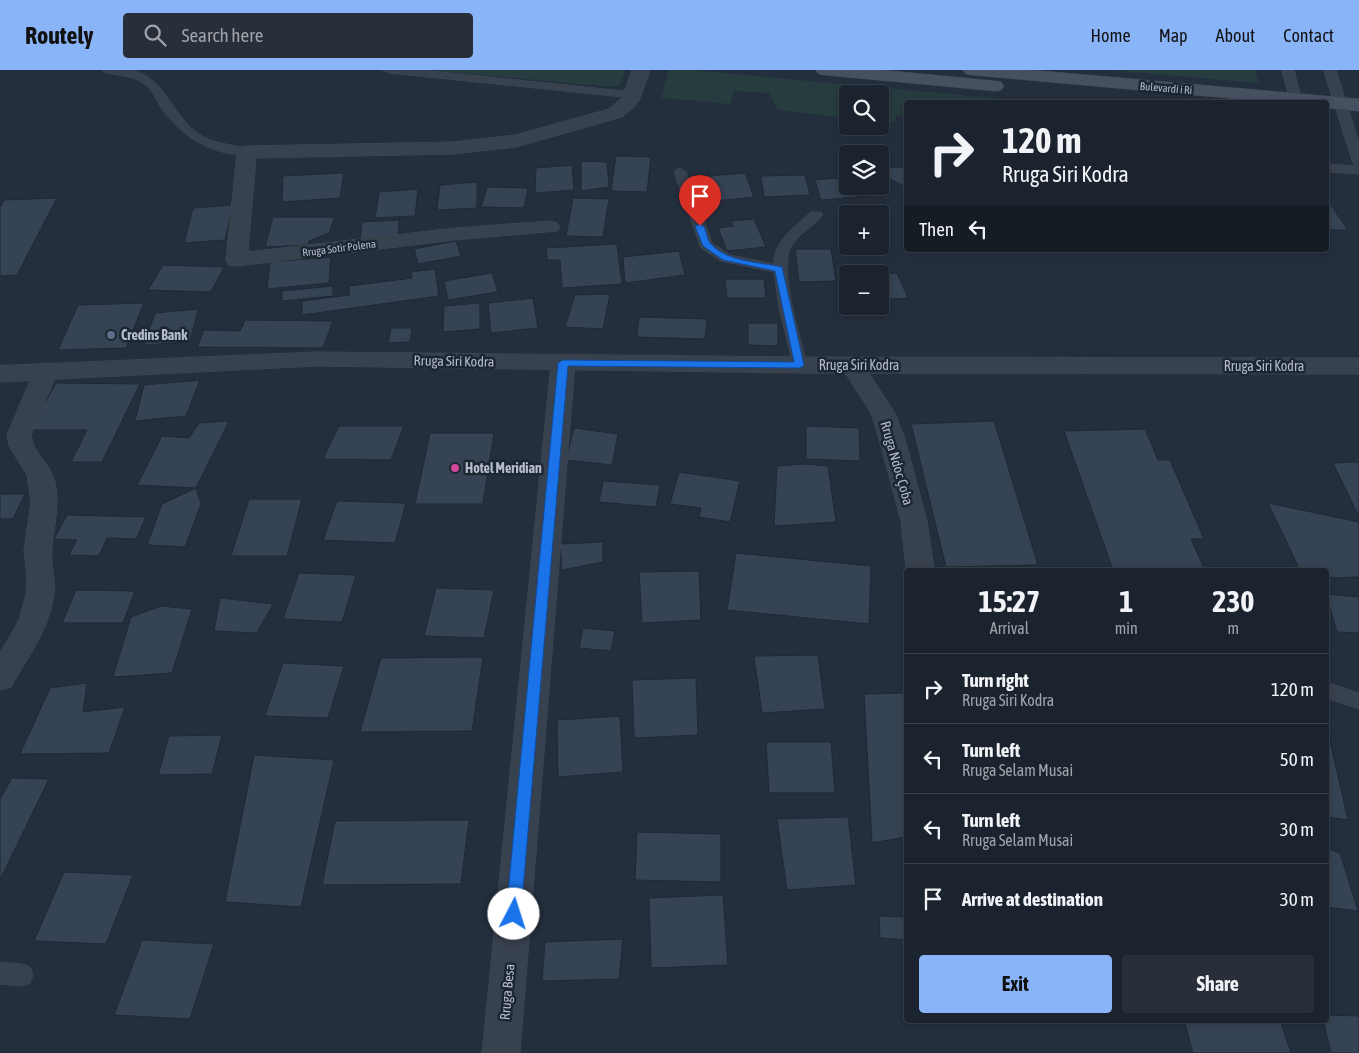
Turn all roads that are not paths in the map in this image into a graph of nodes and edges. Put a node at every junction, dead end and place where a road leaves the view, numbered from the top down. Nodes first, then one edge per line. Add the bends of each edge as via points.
1 (108, 70) edge
2 (388, 70) edge
3 (641, 70) edge
4 (825, 70) edge
5 (972, 70) edge
6 (1288, 70) edge
7 (1330, 70) edge
8 (634, 95) junction
9 (1152, 100) edge
10 (1287, 100) edge
11 (1297, 100) edge
12 (1359, 105) edge
13 (1329, 110) edge
14 (1343, 114) edge
15 (247, 152) junction
16 (1359, 163) edge
17 (1329, 168) edge
18 (1359, 170) edge
19 (680, 172) dead end
20 (816, 214) dead end
21 (550, 227) dead end
22 (779, 269) junction
23 (563, 363) junction
24 (800, 365) junction
25 (852, 365) junction
26 (1359, 366) edge
27 (46, 371) junction
28 (0, 374) edge
29 (920, 568) edge
30 (0, 678) edge
31 (1329, 691) edge
32 (1359, 700) edge
33 (501, 1053) edge

1 - 15 lane via 126,73 152,84 173,116 191,135 224,150
2 - 8 lane
3 - 8 street
4 - 9 main road, Bulevardi i Ri
5 - 10 main road, Bulevardi i Ri
6 - 11 lane
7 - 14 lane
8 - 15 street via 619,112 607,118 516,141 453,148
12 - 14 main road, Bulevardi i Ri
13 - 14 main road, Bulevardi i Ri
14 - 16 lane
15 - 21 street, Rruga Sotir Polena via 237,260 455,234
17 - 18 lane
19 - 22 lane via 706,245 726,258
20 - 22 lane via 790,239 782,252
22 - 24 lane
23 - 24 street, Rruga Siri Kodra
23 - 27 street, Rruga Siri Kodra via 317,359
23 - 33 street, Rruga Besa
24 - 25 street, Rruga Siri Kodra
25 - 26 street, Rruga Siri Kodra
25 - 29 street, Rruga Ndoc Çoba via 883,413 892,439 914,521
27 - 28 street, Rruga Siri Kodra
27 - 30 street via 19,434 22,448 40,475 43,518 37,550 41,581 39,605
31 - 32 lane

